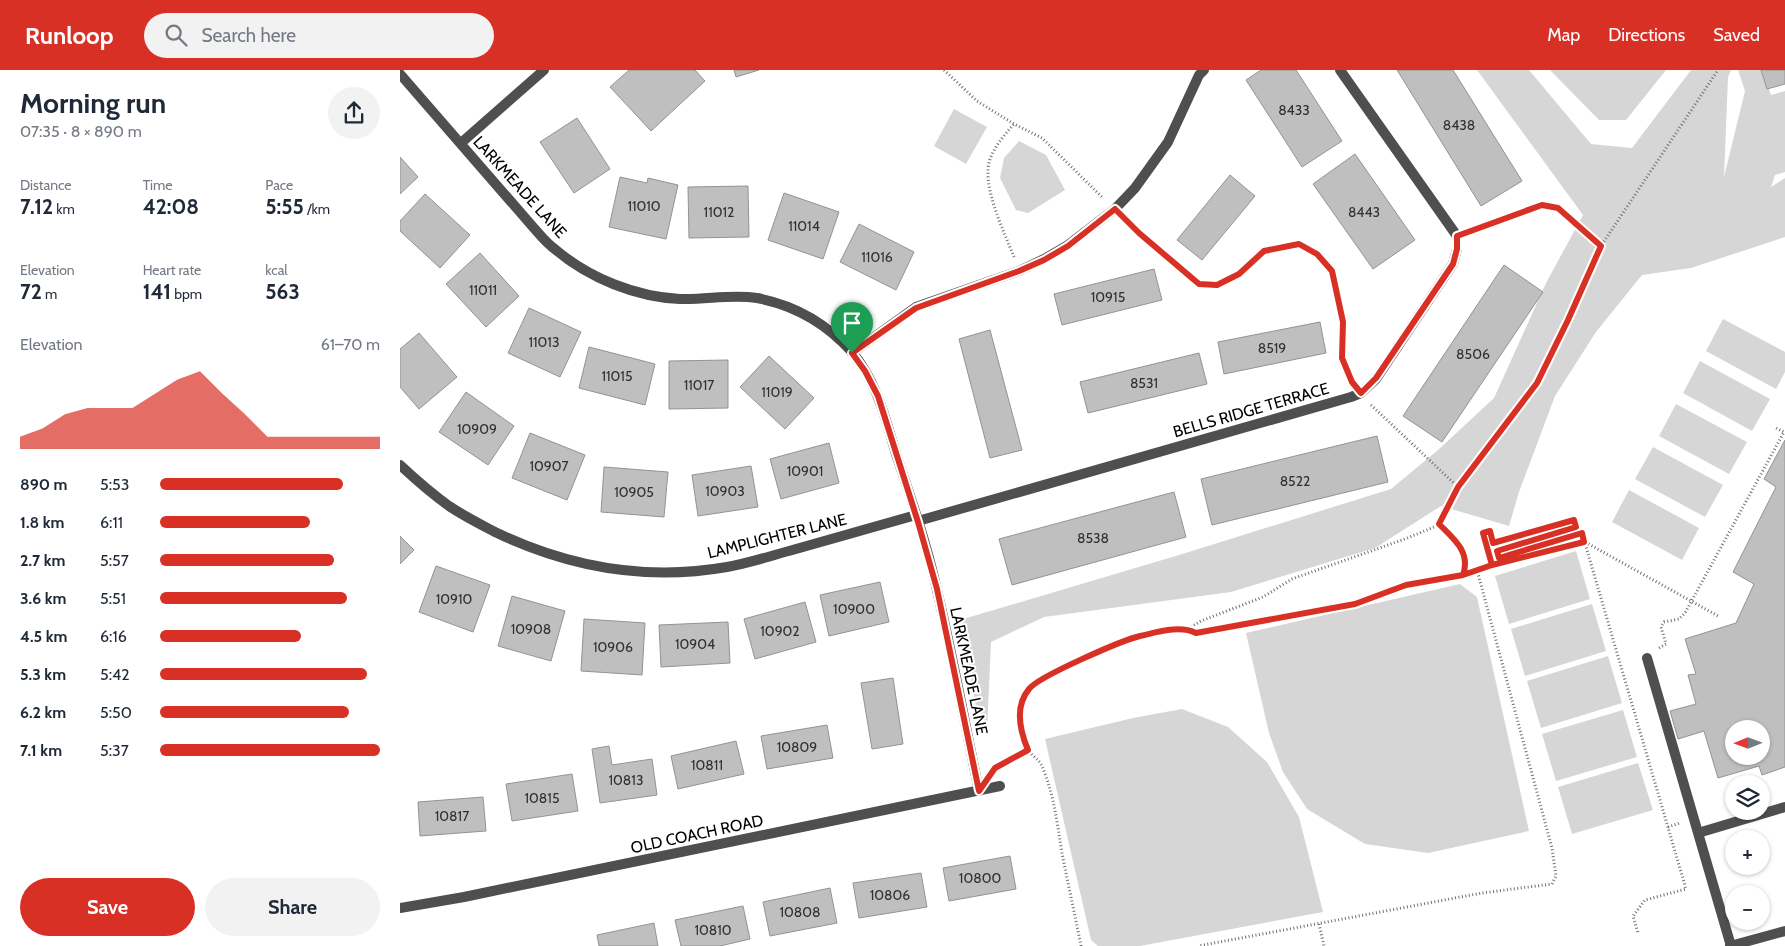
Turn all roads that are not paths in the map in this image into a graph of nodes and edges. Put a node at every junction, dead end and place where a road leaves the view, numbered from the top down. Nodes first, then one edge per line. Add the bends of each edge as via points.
1 (544, 70) edge
2 (1204, 70) edge
3 (1340, 70) edge
4 (400, 74) edge
5 (460, 143) junction
6 (852, 353) junction
7 (400, 465) edge
8 (917, 518) junction
9 (1647, 658) road end
10 (1000, 786) dead end
11 (979, 791) junction
12 (1785, 807) edge
13 (1698, 833) junction
14 (400, 908) edge
15 (1785, 931) edge
16 (1731, 946) edge

1 - 5 street
2 - 6 street via 1168,142 1135,188 1115,209 1068,246 1044,260 916,308
3 - 8 street, BELLS RIDGE TERRACE via 1457,236 1453,264 1376,378 1361,393 1341,400
4 - 5 street, LARKMEADE LANE
5 - 6 street, LARKMEADE LANE via 555,250 579,267 632,291 658,297 739,296 780,304 828,329
6 - 8 street, LARKMEADE LANE via 878,396
7 - 8 street, LAMPLIGHTER LANE via 451,508 515,542 586,565 621,570 658,573 728,567
8 - 11 street, LARKMEADE LANE via 937,589
9 - 13 street
10 - 11 street, OLD COACH ROAD
11 - 14 street, OLD COACH ROAD
12 - 13 street
13 - 16 street
15 - 16 street

